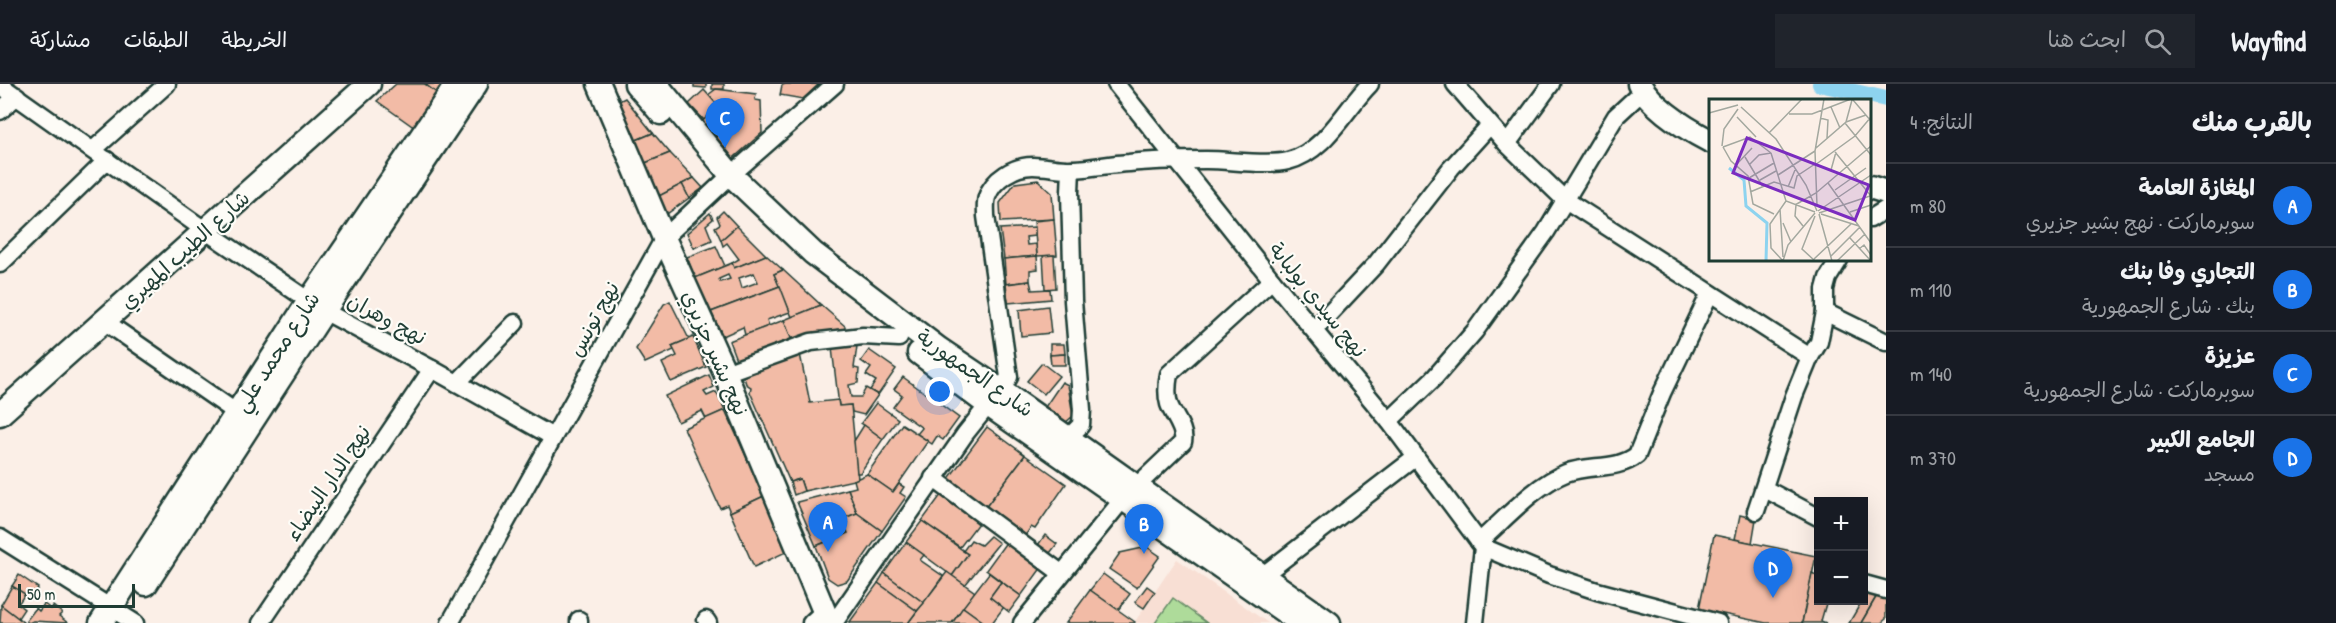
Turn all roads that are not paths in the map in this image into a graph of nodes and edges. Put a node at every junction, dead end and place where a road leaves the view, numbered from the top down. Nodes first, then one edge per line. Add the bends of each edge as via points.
1 (167, 84) edge
2 (369, 84) edge
3 (457, 84) edge
4 (476, 84) edge
5 (599, 84) edge
6 (636, 84) edge
7 (656, 84) edge
8 (835, 84) edge
9 (1116, 84) edge
10 (1370, 84) edge
11 (1455, 84) edge
12 (1551, 84) edge
13 (0, 85) edge
14 (1641, 87) edge
15 (17, 96) junction
16 (0, 111) edge
17 (1490, 124) junction
18 (1709, 140) edge
19 (1507, 144) junction
20 (93, 150) junction
21 (107, 160) junction
22 (1177, 161) junction
23 (1071, 169) junction
24 (726, 179) junction
25 (1871, 188) edge
26 (1886, 192) edge
27 (1564, 199) junction
28 (1886, 209) edge
29 (1871, 218) edge
30 (206, 231) junction
31 (664, 238) junction
32 (1839, 261) edge
33 (0, 264) edge
34 (1272, 280) junction
35 (1710, 293) junction
36 (316, 306) junction
37 (1825, 312) junction
38 (104, 321) junction
39 (515, 323) dead end
40 (1314, 330) junction
41 (899, 338) junction
42 (1886, 342) edge
43 (1810, 357) junction
44 (432, 369) junction
45 (725, 373) junction
46 (457, 383) junction
47 (993, 397) junction
48 (237, 413) junction
49 (0, 414) edge
50 (1389, 421) junction
51 (554, 437) junction
52 (1068, 438) junction
53 (1415, 458) junction
54 (933, 478) junction
55 (1765, 489) junction
56 (1129, 493) junction
57 (1756, 511) dead end
58 (1814, 515) edge
59 (0, 538) edge
60 (1481, 545) junction
61 (1061, 573) junction
62 (1262, 576) junction
63 (1868, 585) edge
64 (1886, 590) edge
65 (118, 619) edge
66 (825, 620) edge
67 (261, 623) edge
68 (450, 623) edge
69 (1022, 623) edge
70 (1300, 623) edge
71 (1329, 623) edge
72 (1475, 623) edge
73 (1718, 623) edge

1 - 20 street
2 - 30 street, شارع الطيب المهيري
3 - 36 street, شارع محمد علي
4 - 36 street, شارع محمد علي
5 - 31 street, نهج بشير جزيري
6 - 24 street, شارع الجمهورية
7 - 24 street, شارع الجمهورية
8 - 24 street, نهج تونس
9 - 22 street, نهج سيدي بولبابة
10 - 22 street via 1332,131 1310,151 1290,161
11 - 17 street
12 - 19 street
13 - 15 street, نهج وهران
14 - 18 street via 1682,125
14 - 27 street via 1616,116
15 - 16 street
15 - 20 street, نهج وهران
17 - 19 street
17 - 40 street via 1450,168 1376,264
19 - 27 street
20 - 21 street, نهج وهران
21 - 30 street, نهج وهران
21 - 33 street
22 - 23 street
22 - 34 street, نهج سيدي بولبابة
23 - 47 street via 1016,169 993,186 986,199 1009,369 1005,384
23 - 52 street via 1073,301 1082,410 1081,425
24 - 31 street, نهج تونس
24 - 41 street, شارع الجمهورية via 813,271
24 - 47 street, شارع الجمهورية via 813,253 939,349
25 - 26 street
27 - 35 street
27 - 50 street via 1546,232 1475,331
28 - 29 street
30 - 36 street, نهج وهران
30 - 38 street, شارع الطيب المهيري
31 - 45 street, نهج بشير جزيري
31 - 51 street, نهج تونس
32 - 37 street via 1825,289
34 - 40 street, نهج سيدي بولبابة
34 - 56 street via 1169,374 1167,395 1184,439
35 - 43 street
35 - 60 street via 1637,455 1618,465 1585,467 1548,482
36 - 44 street, نهج وهران
36 - 48 street, شارع محمد علي
36 - 65 street, شارع محمد علي
37 - 42 street
37 - 43 street
38 - 48 street
38 - 49 street, شارع الطيب المهيري
39 - 46 street
40 - 50 street, نهج سيدي بولبابة
41 - 45 street via 863,336 811,342
41 - 47 street, شارع الجمهورية
43 - 55 street
44 - 46 street, نهج وهران
44 - 67 street, نهج الدار البيضاء
45 - 66 street, نهج بشير جزيري
46 - 51 street, نهج وهران
47 - 52 street, شارع الجمهورية
47 - 54 street
47 - 56 street, شارع الجمهورية
48 - 65 street, شارع محمد علي
50 - 53 street, نهج سيدي بولبابة
51 - 68 street, نهج تونس
52 - 56 street, شارع الجمهورية
53 - 60 street, نهج سيدي بولبابة
53 - 62 street
54 - 61 street
54 - 66 street
55 - 57 street
55 - 58 street
56 - 61 street
56 - 62 street, شارع الجمهورية
56 - 70 street, شارع الجمهورية
59 - 65 street
60 - 72 street
60 - 73 street via 1559,579
61 - 69 street
62 - 71 street, شارع الجمهورية
63 - 64 street

